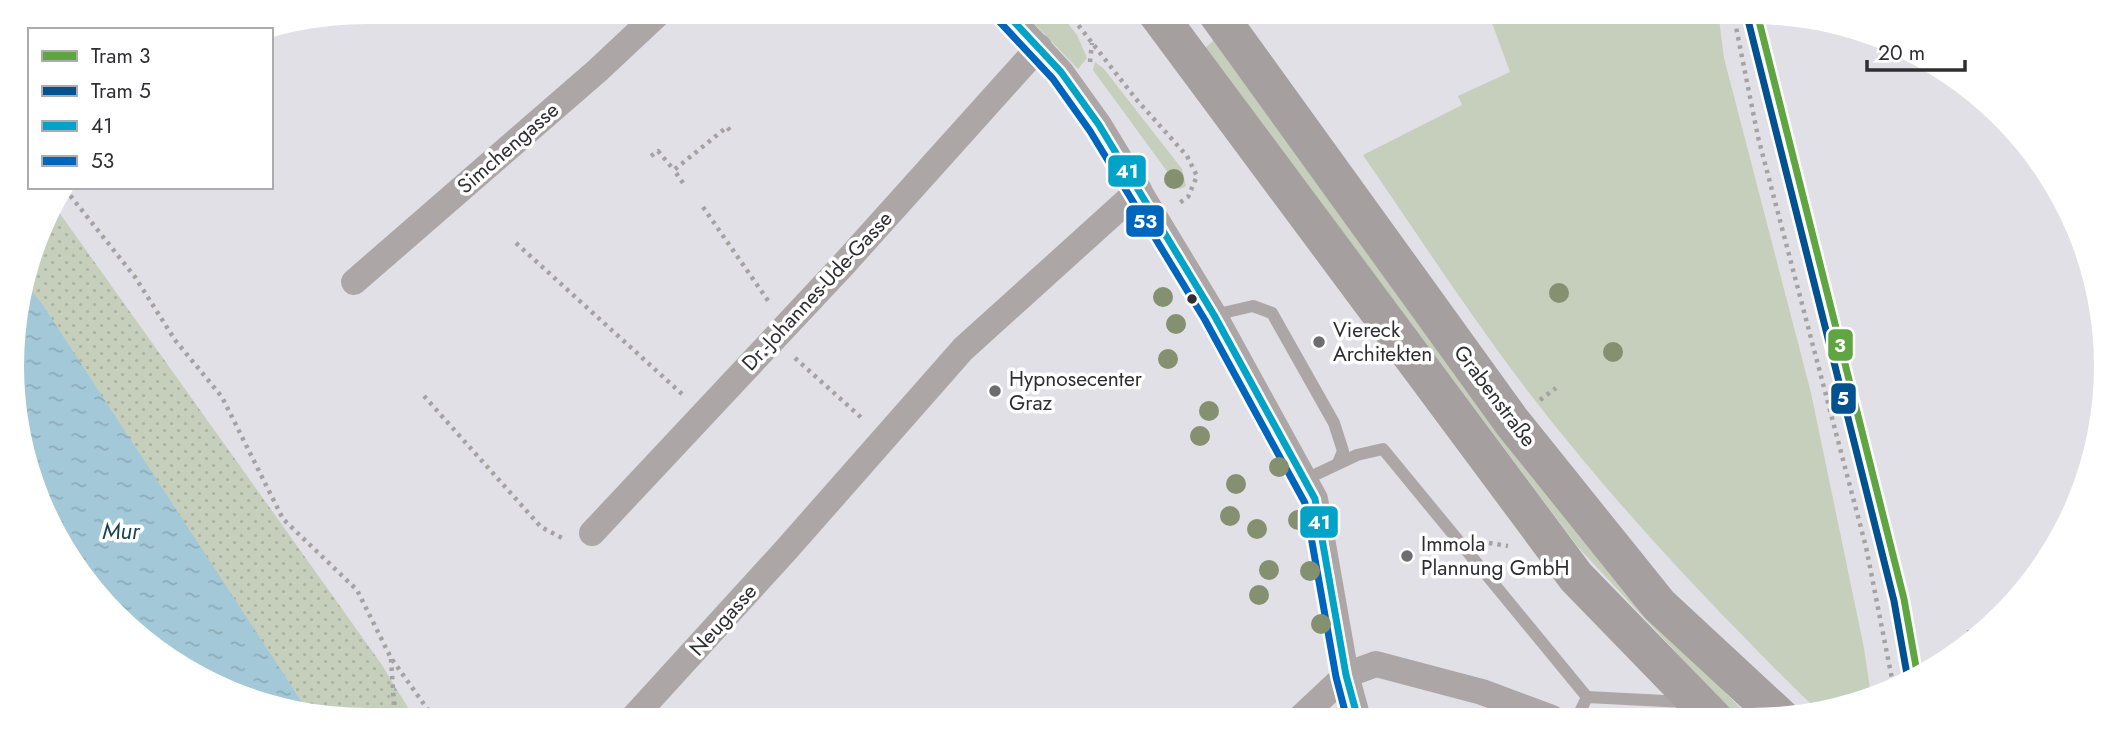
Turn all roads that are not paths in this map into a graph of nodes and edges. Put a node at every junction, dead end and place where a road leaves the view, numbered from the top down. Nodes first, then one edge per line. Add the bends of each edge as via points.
1 (647, 24) edge
2 (1017, 24) edge
3 (1165, 24) edge
4 (1225, 24) edge
5 (1039, 47) junction
6 (1139, 190) junction
7 (354, 282) dead end
8 (1214, 316) junction
9 (1338, 463) junction
10 (1304, 480) junction
11 (592, 533) road end
12 (1346, 675) junction
13 (1587, 697) junction
14 (642, 708) edge
15 (1311, 708) edge
16 (1354, 708) edge
17 (1525, 708) edge
18 (1582, 708) edge
19 (1687, 708) edge
20 (1703, 708) edge
21 (1770, 708) edge

1 - 7 street, Simchengasse
2 - 5 street
3 - 20 main road, Grabenstraße via 1576,577
4 - 21 main road, Grabenstraße via 1530,444 1659,605
5 - 6 street via 1099,125
5 - 11 street, Dr.-Johannes-Ude-Gasse
6 - 8 street
6 - 14 street, Neugasse via 962,349
8 - 9 lane via 1254,306 1272,313 1334,423 1343,451
8 - 10 street
9 - 10 lane
9 - 13 lane via 1383,449
10 - 12 street via 1315,499
12 - 15 street
12 - 16 street
12 - 17 street via 1376,664
13 - 18 lane
13 - 19 lane

